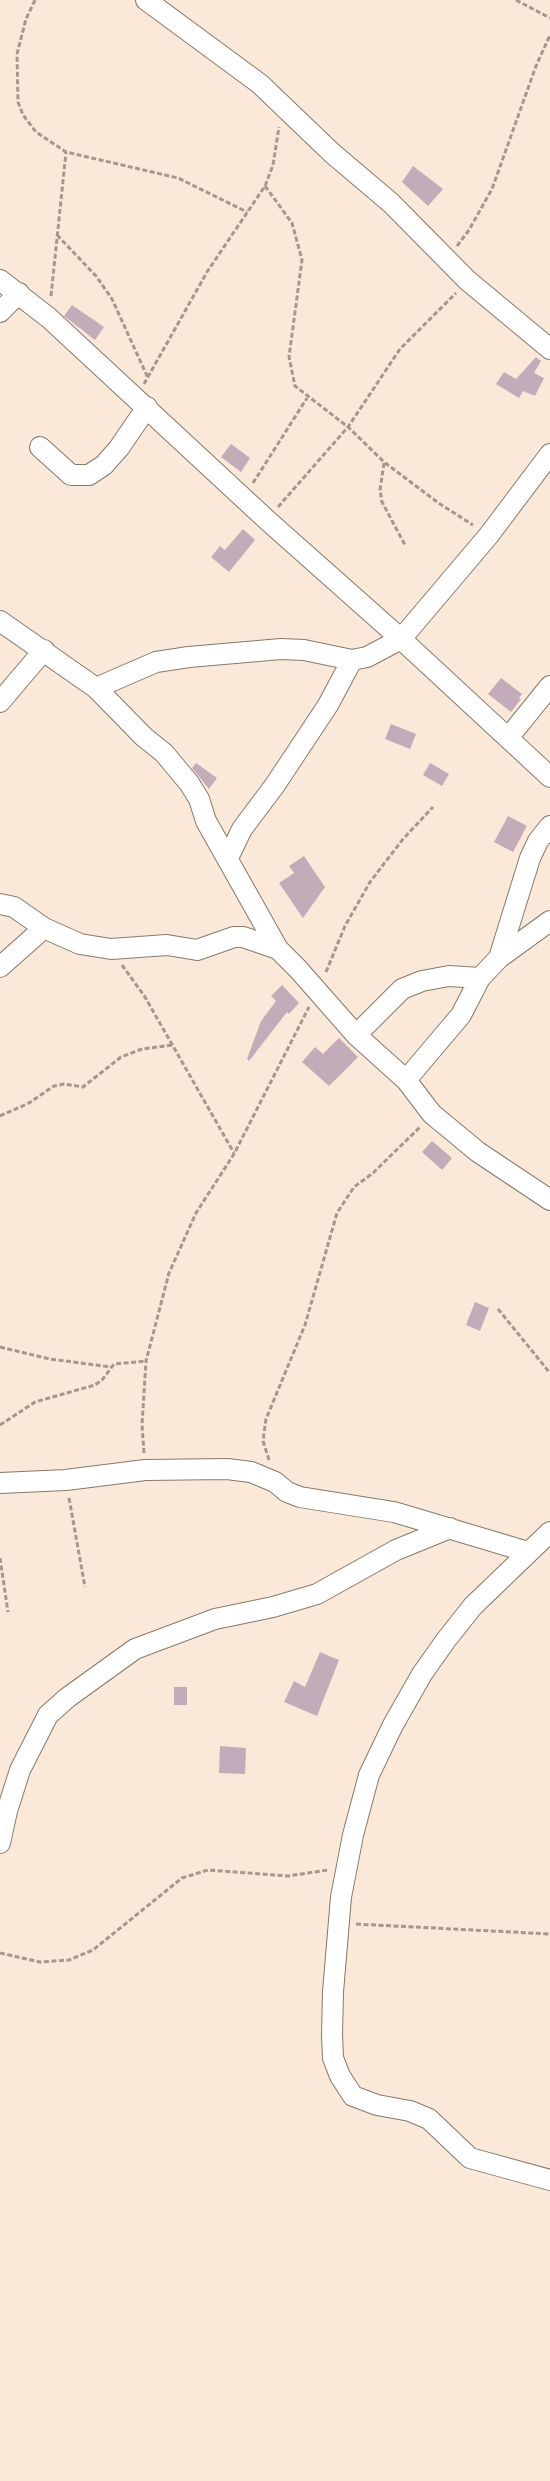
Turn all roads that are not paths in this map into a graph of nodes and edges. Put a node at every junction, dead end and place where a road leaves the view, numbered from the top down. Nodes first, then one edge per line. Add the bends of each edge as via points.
1 (146, 0) edge
2 (0, 280) edge
3 (19, 293) junction
4 (0, 312) edge
5 (550, 349) edge
6 (141, 403) junction
7 (40, 447) dead end
8 (550, 454) edge
9 (0, 621) edge
10 (401, 639) junction
11 (44, 650) junction
12 (352, 660) junction
13 (550, 686) edge
14 (96, 688) junction
15 (0, 702) edge
16 (508, 738) junction
17 (550, 777) edge
18 (550, 826) edge
19 (228, 858) junction
20 (0, 904) edge
21 (550, 921) edge
22 (44, 928) junction
23 (278, 949) junction
24 (499, 958) junction
25 (0, 967) edge
26 (480, 978) junction
27 (356, 1035) junction
28 (406, 1080) junction
29 (550, 1200) edge
30 (0, 1483) edge
31 (450, 1528) junction
32 (550, 1532) edge
33 (528, 1552) junction
34 (0, 1843) edge
35 (550, 2180) edge

1 - 5 street via 234,64 283,106 391,203 467,280
2 - 3 street
3 - 4 street
3 - 6 street
6 - 7 street via 118,448 104,465 89,475 71,475
6 - 10 street
8 - 10 street via 489,535
9 - 11 street
10 - 12 street via 367,657
10 - 16 street
11 - 14 street
11 - 15 street
12 - 14 street via 304,650 281,649 189,657 156,662
12 - 19 street via 328,705 242,830
13 - 16 street
14 - 19 street via 164,753 189,783 199,798 206,822
16 - 17 street
18 - 24 street via 532,851
19 - 23 street
20 - 22 street via 14,907
21 - 24 street
22 - 23 street via 80,944 111,949 167,945 197,950 234,937
22 - 25 street
23 - 27 street
24 - 26 street
26 - 27 street via 449,976 422,981 402,990
26 - 28 street via 461,1015
27 - 28 street
28 - 29 street via 432,1114 478,1152
30 - 31 street via 66,1480 145,1470 251,1472 300,1497 394,1512
31 - 33 street
31 - 34 street via 396,1550 317,1594 215,1619 135,1649 48,1715 20,1770
32 - 33 street
33 - 35 street via 472,1606 446,1640 422,1674 369,1775 341,1897 333,1992 333,2058 353,2096 429,2119 470,2158

